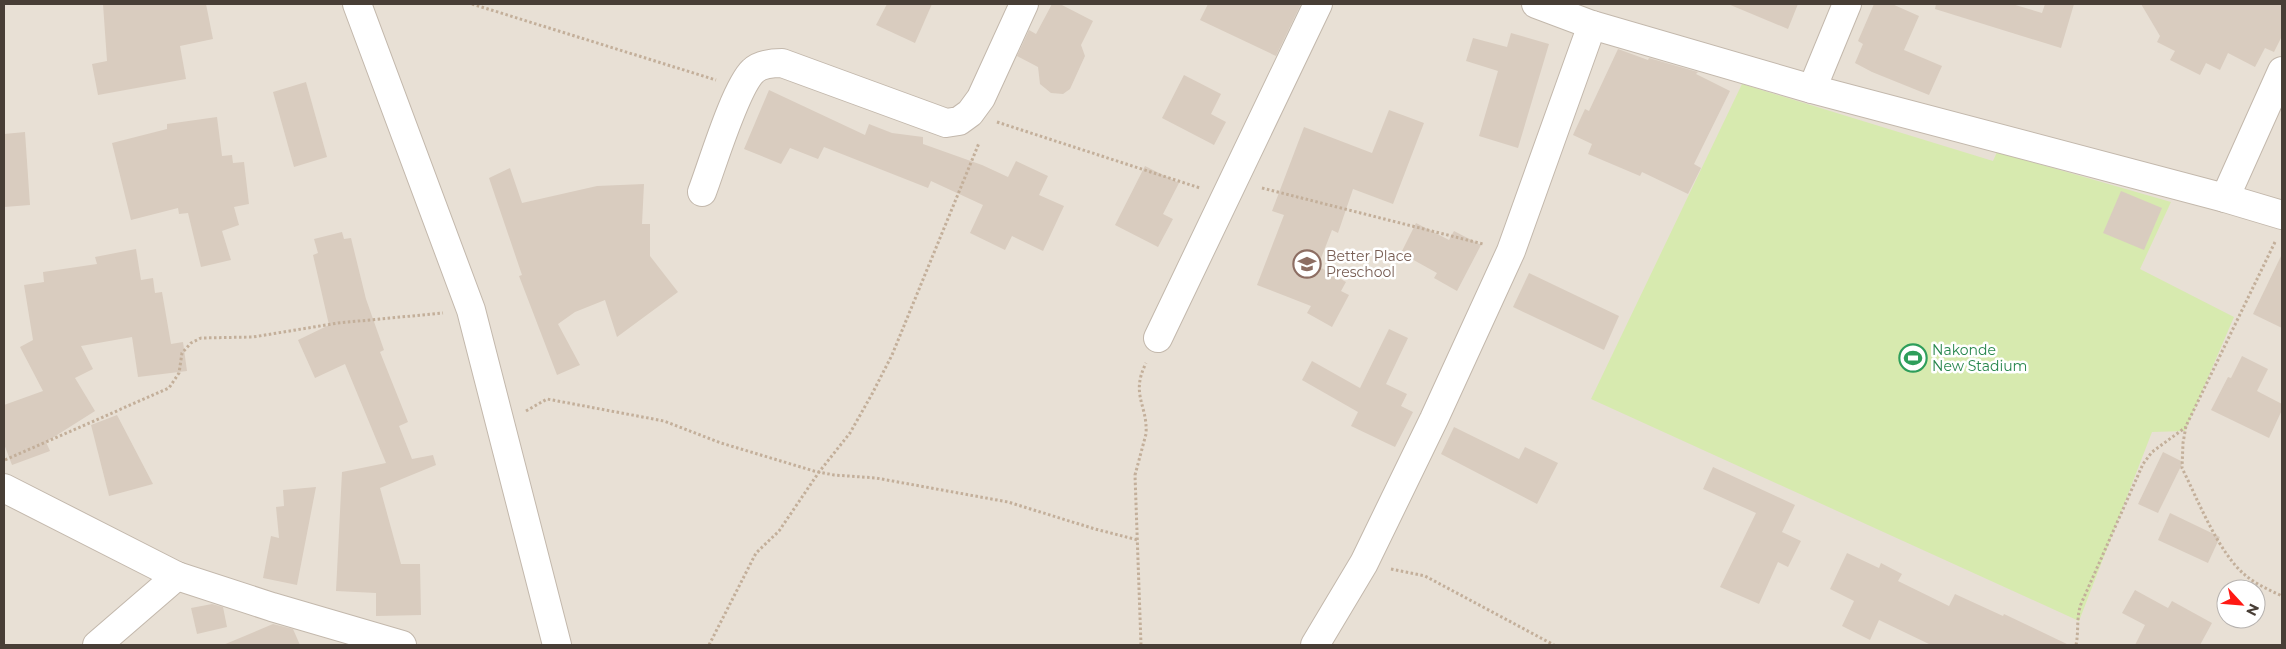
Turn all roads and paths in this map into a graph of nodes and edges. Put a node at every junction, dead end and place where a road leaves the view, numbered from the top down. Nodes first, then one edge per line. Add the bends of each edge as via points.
1 (357, 4) edge
2 (472, 4) edge
3 (1024, 4) edge
4 (1318, 4) edge
5 (1536, 4) edge
6 (1847, 4) edge
7 (1592, 25) junction
8 (2282, 72) edge
9 (741, 88) junction
10 (1812, 89) junction
11 (980, 116) junction
12 (1230, 189) junction
13 (702, 192) dead end
14 (2225, 198) junction
15 (2280, 226) edge
16 (1511, 251) junction
17 (471, 310) junction
18 (1158, 338) joint
19 (547, 399) dead end
20 (2186, 426) junction
21 (4, 460) edge
22 (819, 472) junction
23 (4, 488) edge
24 (1138, 540) junction
25 (1364, 563) junction
26 (177, 576) junction
27 (2282, 596) edge
28 (98, 645) edge
29 (402, 645) edge
30 (557, 645) edge
31 (709, 645) edge
32 (1141, 645) edge
33 (1314, 645) edge
34 (1554, 645) edge
35 (2076, 645) edge

1 - 17 street
2 - 9 path
3 - 11 street via 981,98
4 - 12 street
5 - 7 street
6 - 10 street
7 - 10 street
7 - 16 street
8 - 14 street
9 - 11 street via 753,70 767,64 782,63 946,123
9 - 13 street
10 - 14 street
11 - 12 path
11 - 22 path via 892,354 850,433
12 - 16 path
12 - 18 street
14 - 15 street
15 - 20 path
16 - 25 street
17 - 21 path via 253,337 200,338 182,353 179,373 169,388
17 - 30 street
18 - 24 path via 1138,384 1146,428 1135,475
19 - 22 path via 664,422
20 - 27 path via 2182,468 2226,554 2244,575
20 - 35 path via 2152,452 2143,464 2081,604
22 - 24 path via 876,478 1008,502
22 - 31 path via 776,534 756,552
23 - 26 street
24 - 32 path
25 - 33 street
25 - 34 path via 1425,576
26 - 28 street
26 - 29 street

